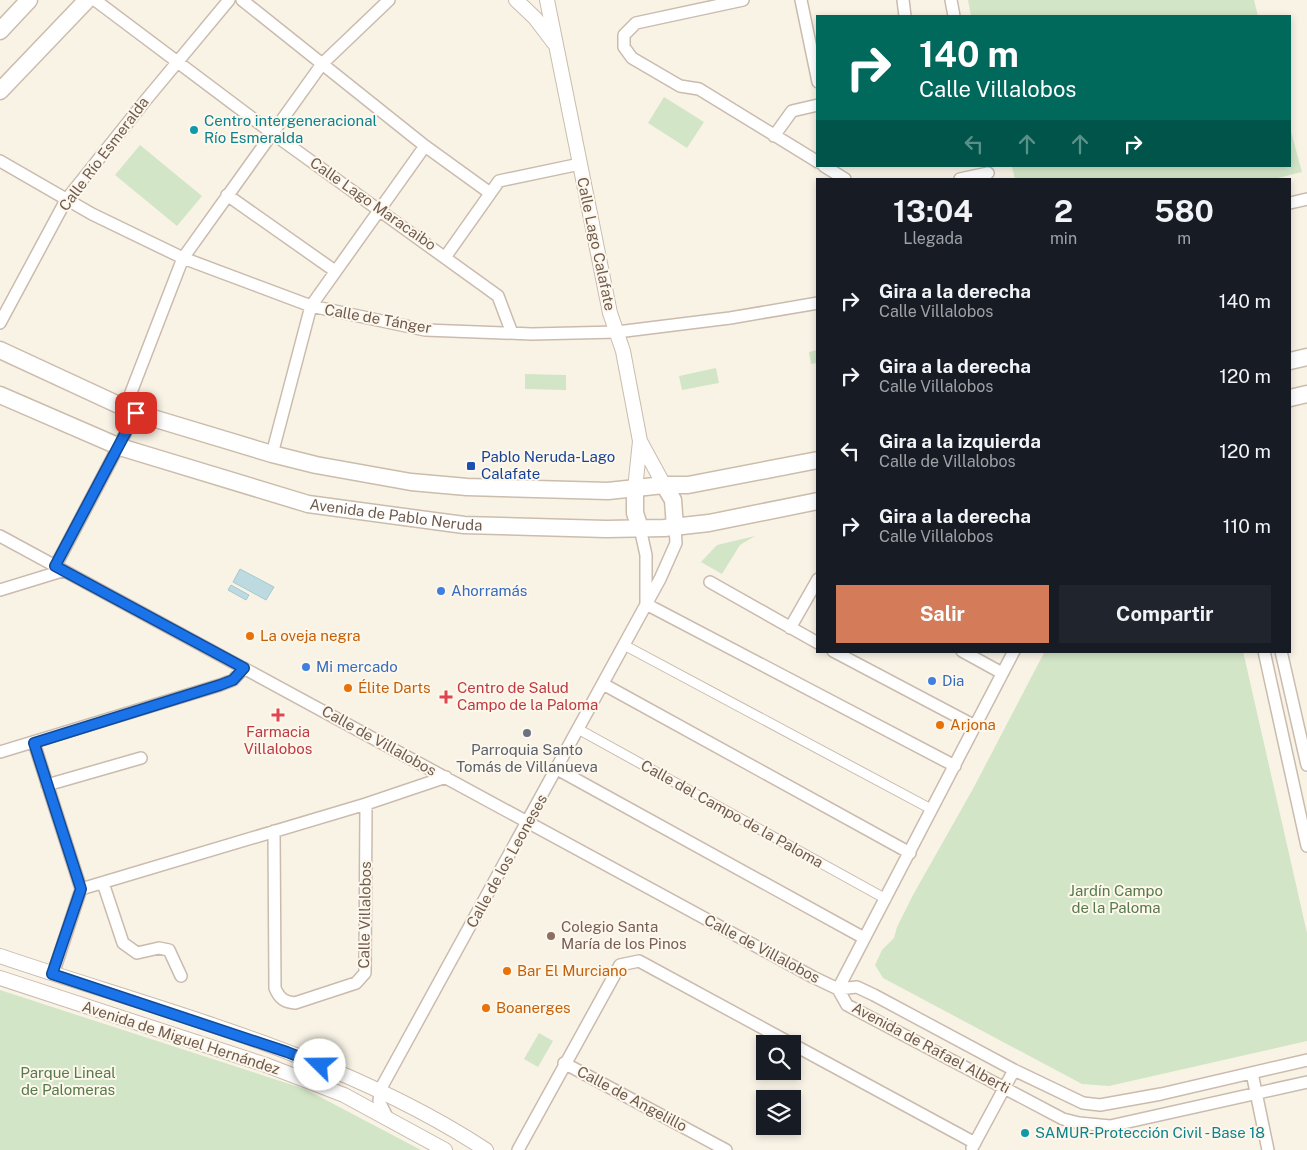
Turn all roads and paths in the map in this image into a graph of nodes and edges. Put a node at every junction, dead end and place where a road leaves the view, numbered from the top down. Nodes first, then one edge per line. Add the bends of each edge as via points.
1 (29, 0) edge
2 (87, 0) edge
3 (95, 0) edge
4 (229, 0) edge
5 (242, 0) edge
6 (389, 0) edge
7 (516, 0) edge
8 (547, 0) edge
9 (743, 0) edge
10 (801, 0) edge
11 (903, 0) edge
12 (951, 0) edge
13 (702, 4) edge
14 (905, 15) edge
15 (954, 15) edge
16 (0, 31) edge
17 (813, 36) edge
18 (556, 45) junction
19 (177, 61) junction
20 (322, 64) junction
21 (816, 64) edge
22 (0, 91) edge
23 (816, 105) edge
24 (272, 133) junction
25 (774, 136) junction
26 (425, 146) junction
27 (0, 161) edge
28 (816, 161) edge
29 (580, 164) junction
30 (826, 167) edge
31 (988, 173) edge
32 (843, 178) edge
33 (965, 178) edge
34 (490, 194) junction
35 (227, 195) junction
36 (1307, 199) edge
37 (66, 200) junction
38 (1291, 203) edge
39 (380, 209) junction
40 (446, 256) junction
41 (183, 258) junction
42 (335, 271) junction
43 (816, 303) edge
44 (311, 306) junction
45 (0, 323) edge
46 (617, 332) junction
47 (512, 333) junction
48 (0, 350) edge
49 (1307, 357) edge
50 (1291, 360) edge
51 (1307, 394) edge
52 (0, 396) edge
53 (1291, 398) edge
54 (130, 410) junction
55 (640, 441) junction
56 (120, 447) junction
57 (272, 454) junction
58 (816, 460) edge
59 (664, 484) junction
60 (635, 489) junction
61 (816, 501) edge
62 (674, 526) junction
63 (640, 528) junction
64 (0, 536) edge
65 (59, 569) junction
66 (710, 582) dead end
67 (816, 582) edge
68 (0, 590) edge
69 (646, 604) junction
70 (790, 628) junction
71 (816, 642) edge
72 (624, 645) junction
73 (837, 653) edge
74 (966, 653) edge
75 (1013, 653) edge
76 (1264, 653) edge
77 (1281, 653) edge
78 (244, 668) junction
79 (1002, 673) junction
80 (603, 684) junction
81 (975, 726) junction
82 (578, 729) junction
83 (34, 743) junction
84 (0, 752) edge
85 (141, 758) dead end
86 (1307, 765) edge
87 (954, 766) junction
88 (557, 769) junction
89 (446, 777) junction
90 (48, 785) junction
91 (366, 804) junction
92 (931, 809) junction
93 (527, 822) junction
94 (274, 832) junction
95 (1307, 846) edge
96 (910, 853) junction
97 (103, 883) junction
98 (81, 889) junction
99 (886, 899) junction
100 (864, 938) junction
101 (0, 956) edge
102 (52, 974) junction
103 (181, 976) dead end
104 (0, 978) edge
105 (838, 989) junction
106 (775, 1035) edge
107 (801, 1049) edge
108 (1307, 1060) edge
109 (564, 1063) junction
110 (1014, 1070) junction
111 (1252, 1073) junction
112 (1307, 1082) edge
113 (1005, 1087) junction
114 (380, 1090) junction
115 (1256, 1093) junction
116 (387, 1117) junction
117 (973, 1147) edge
118 (445, 1150) edge
119 (486, 1150) edge
120 (518, 1150) edge
121 (726, 1150) edge
122 (1268, 1150) edge

1 - 16 main road
2 - 22 main road
3 - 19 street, Calle Lago Maracaibo
4 - 19 street, Calle Río Esmeralda
5 - 20 street
6 - 20 street
7 - 18 street, Calle Lago Calafate
8 - 18 street, Calle Lago Calafate
9 - 13 street
10 - 17 street
11 - 14 street
12 - 15 street
13 - 25 street via 632,25 623,40 628,54 680,86 699,89
17 - 21 street
18 - 29 street, Calle Lago Calafate
19 - 24 street, Calle Lago Maracaibo
19 - 37 street, Calle Río Esmeralda
20 - 24 street
20 - 26 street
23 - 25 street via 792,111
24 - 35 street
24 - 39 street, Calle Lago Maracaibo
25 - 28 street
26 - 34 street
26 - 39 street
27 - 37 street, Calle de Tánger
29 - 34 street via 499,181
29 - 46 street, Calle Lago Calafate via 610,313
30 - 32 street
31 - 33 street
34 - 40 street
35 - 41 street
35 - 42 street
36 - 38 street
37 - 41 street, Calle de Tánger
37 - 45 street, Calle Río Esmeralda
39 - 40 street, Calle Lago Maracaibo
39 - 42 street
40 - 47 street, Calle Lago Maracaibo via 498,296
41 - 44 street, Calle de Tánger
41 - 54 street
42 - 44 street
43 - 46 street, Calle de Tánger
44 - 47 street, Calle de Tánger via 425,330
44 - 57 street
46 - 47 street, Calle de Tánger
46 - 55 street, Calle Lago Calafate
48 - 54 main road
49 - 50 main road
51 - 53 main road
52 - 56 main road, Avenida de Pablo Neruda
54 - 56 street
54 - 57 main road
55 - 59 street, Calle Lago Calafate
55 - 60 street, Calle Lago Calafate
56 - 63 main road, Avenida de Pablo Neruda via 308,504 464,524 573,529
56 - 65 street
57 - 60 main road via 411,482 486,488
58 - 59 main road via 688,485
59 - 60 main road
59 - 62 main road via 673,500
60 - 63 main road via 635,513
61 - 62 main road via 709,523
62 - 63 main road, Avenida de Pablo Neruda
62 - 69 street, Calle de los Leoneses via 676,543
63 - 69 street, Calle de los Leoneses via 646,555
64 - 65 street, Calle de Villalobos
65 - 68 street
65 - 78 street, Calle de Villalobos
66 - 70 street
67 - 70 street
69 - 72 street, Calle de los Leoneses
69 - 87 street
70 - 71 street
72 - 80 street, Calle de los Leoneses
72 - 92 street
73 - 81 street
74 - 79 street
75 - 79 street
76 - 95 street
77 - 86 street
78 - 83 street via 233,680 220,685
78 - 89 street, Calle de Villalobos
79 - 81 street
80 - 82 street, Calle de los Leoneses
80 - 96 street
81 - 87 street
82 - 88 street, Calle de los Leoneses
82 - 99 street, Calle del Campo de la Paloma
83 - 84 street
83 - 90 street
85 - 90 street
87 - 92 street
88 - 93 street, Calle de los Leoneses
88 - 100 street
89 - 91 street
89 - 93 street, Calle de Villalobos
90 - 98 street
91 - 94 street
91 - 94 street, Calle Villalobos via 365,973 356,984 295,1003 286,1002 277,995 275,988
92 - 96 street
93 - 105 street, Calle de Villalobos
93 - 114 street, Calle de los Leoneses
94 - 97 street
96 - 99 street
97 - 98 street
97 - 103 street via 122,943 137,953 160,948 169,950
98 - 102 street
99 - 100 street
100 - 105 street
101 - 102 street, Avenida de Miguel Hernández
102 - 114 street, Avenida de Miguel Hernández via 287,1052
104 - 116 street, Avenida de Miguel Hernández via 266,1065 344,1095
105 - 110 street, Avenida de Rafael Alberti via 857,987
105 - 113 street, Avenida de Rafael Alberti via 847,1005
106 - 109 street via 639,961 620,965
107 - 117 street
108 - 111 street, Avenida de Rafael Alberti
109 - 120 street
109 - 121 street, Calle de Angelillo
110 - 111 street, Avenida de Rafael Alberti via 1083,1103 1100,1105
110 - 113 street
111 - 115 street
112 - 115 street, Avenida de Rafael Alberti
113 - 115 street, Avenida de Rafael Alberti via 1063,1119 1110,1126
113 - 117 street
114 - 116 street via 379,1101
114 - 119 street, Avenida de Miguel Hernández
115 - 122 street
116 - 118 street, Avenida de Miguel Hernández

